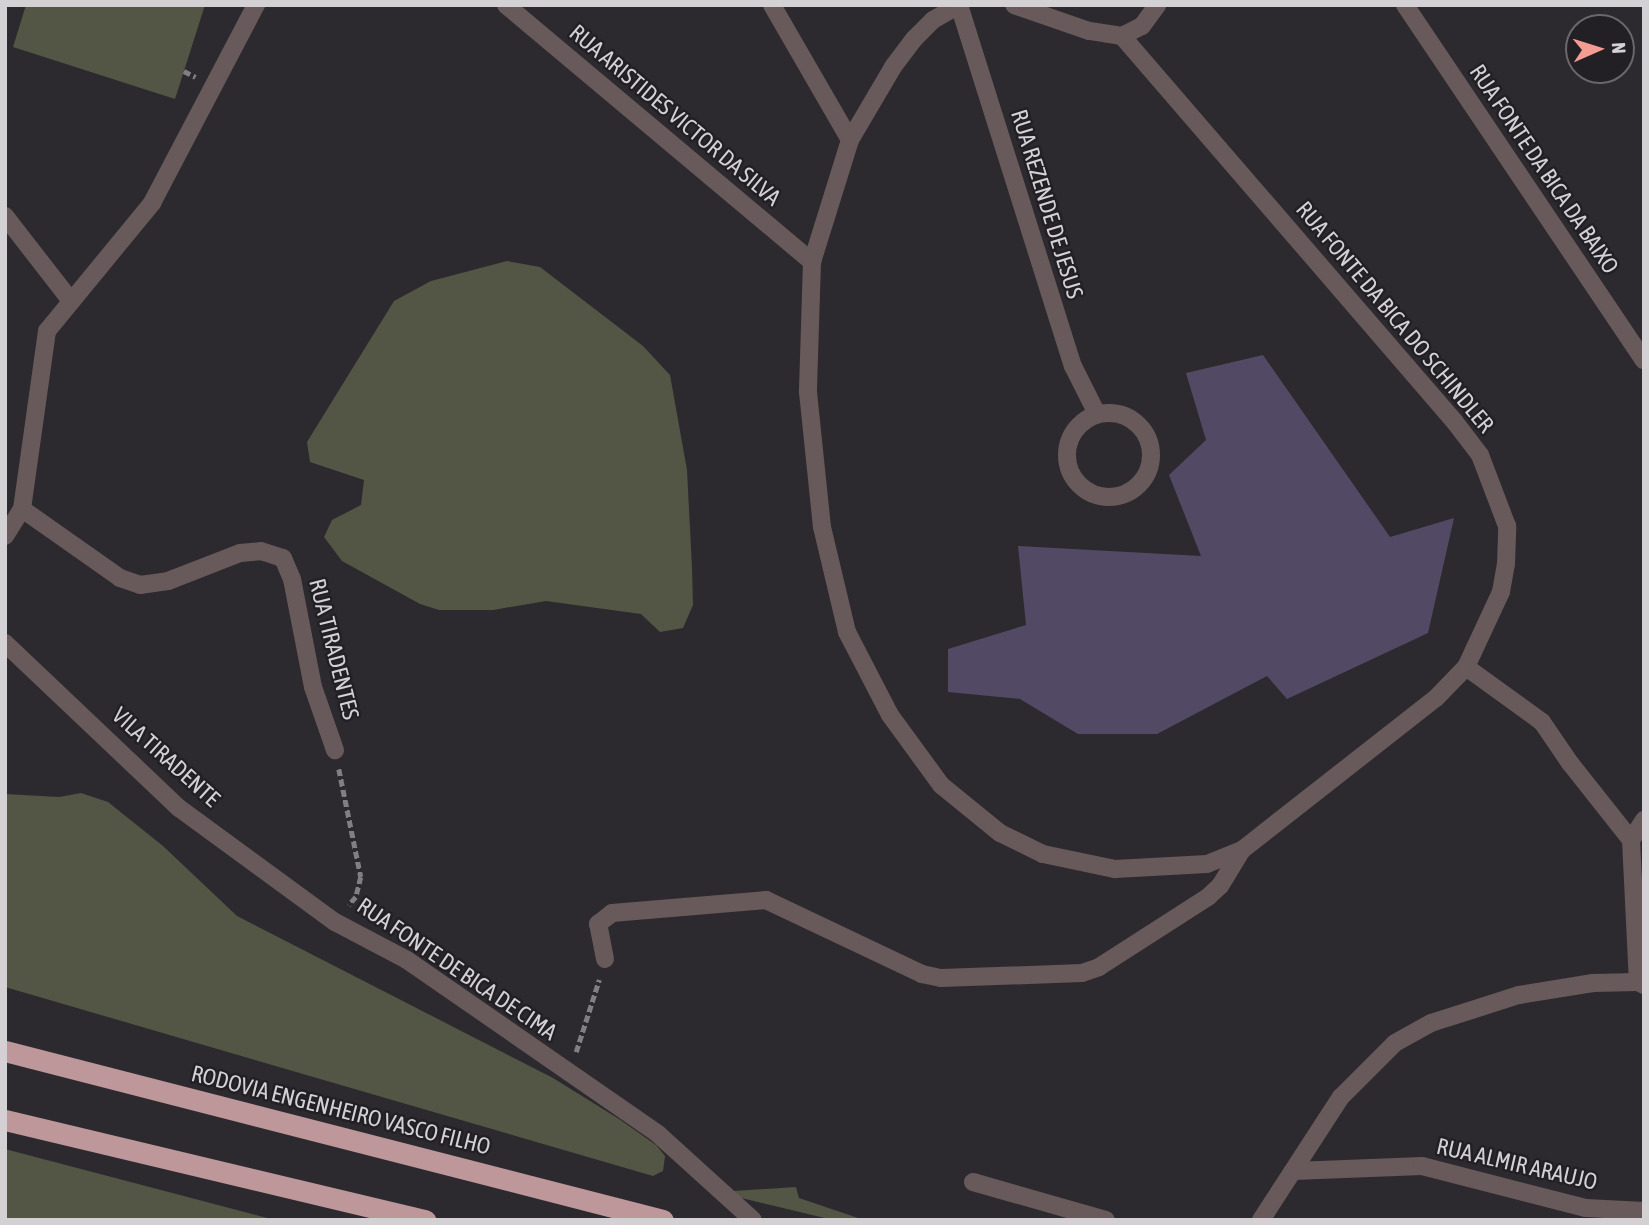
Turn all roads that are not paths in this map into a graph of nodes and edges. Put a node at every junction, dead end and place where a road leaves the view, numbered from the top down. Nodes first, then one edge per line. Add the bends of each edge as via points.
1 (256, 5) edge
2 (506, 5) edge
3 (772, 5) edge
4 (959, 5) edge
5 (1014, 5) edge
6 (1157, 5) edge
7 (1405, 5) edge
8 (1122, 36) junction
9 (850, 140) junction
10 (5, 216) edge
11 (812, 262) junction
12 (71, 301) junction
13 (1644, 360) edge
14 (1097, 414) junction
15 (22, 509) junction
16 (5, 536) edge
17 (5, 643) edge
18 (1466, 667) junction
19 (335, 750) road end
20 (1644, 820) edge
21 (1631, 840) junction
22 (1241, 850) junction
23 (335, 922) joint
24 (606, 959) road end
25 (1641, 984) edge
26 (5, 1051) edge
27 (5, 1120) edge
28 (1294, 1171) junction
29 (973, 1182) dead end
30 (1644, 1211) edge
31 (425, 1220) edge
32 (663, 1220) edge
33 (752, 1220) edge
34 (1106, 1220) edge
35 (1261, 1220) edge

1 - 12 street via 152,203
2 - 11 street, RUA ARISTIDES VICTOR DA SILVA
3 - 9 street
4 - 9 street, RUA FONTE DA BICA DO SCHINDLER via 914,38
4 - 14 street, RUA REZENDE DE JESUS via 1073,366
5 - 8 street via 1088,31
6 - 8 street via 1142,26
7 - 13 street, RUA FONTE DA BICA DA BAIXO
8 - 18 street, RUA FONTE DA BICA DO SCHINDLER via 1479,455 1507,526 1506,564 1492,616
9 - 11 street, RUA FONTE DA BICA DO SCHINDLER
10 - 12 street
11 - 22 street, RUA FONTE DA BICA DO SCHINDLER via 808,392 822,527 848,632 904,735 941,785 1000,833 1042,854 1115,869 1208,864
12 - 15 street via 47,331
14 - 14 street via 1075,430 1068,443 1070,471 1088,492 1115,498 1129,494 1148,474 1151,446 1137,422 1111,412
15 - 16 street
15 - 19 street, RUA TIRADENTES via 120,578 140,585 168,581 240,553 261,551 282,558 292,579 313,687
17 - 23 street, VILA TIRADENTE via 178,808
18 - 21 street via 1542,722
18 - 22 street, RUA FONTE DA BICA DO SCHINDLER via 1436,698
20 - 21 street
21 - 25 street
22 - 24 street via 1220,886 1208,897 1099,967 1082,973 941,978 922,974 766,900 612,913 598,924
23 - 33 street, RUA FONTE DE BICA DE CIMA via 407,960 658,1134
25 - 28 street via 1593,983 1519,995 1431,1023 1395,1043 1364,1071 1341,1097
26 - 32 highway, RODOVIA ENGENHEIRO VASCO FILHO
27 - 31 highway
28 - 30 street, RUA ALMIR ARAUJO via 1422,1166 1586,1208
28 - 35 street
29 - 34 street

